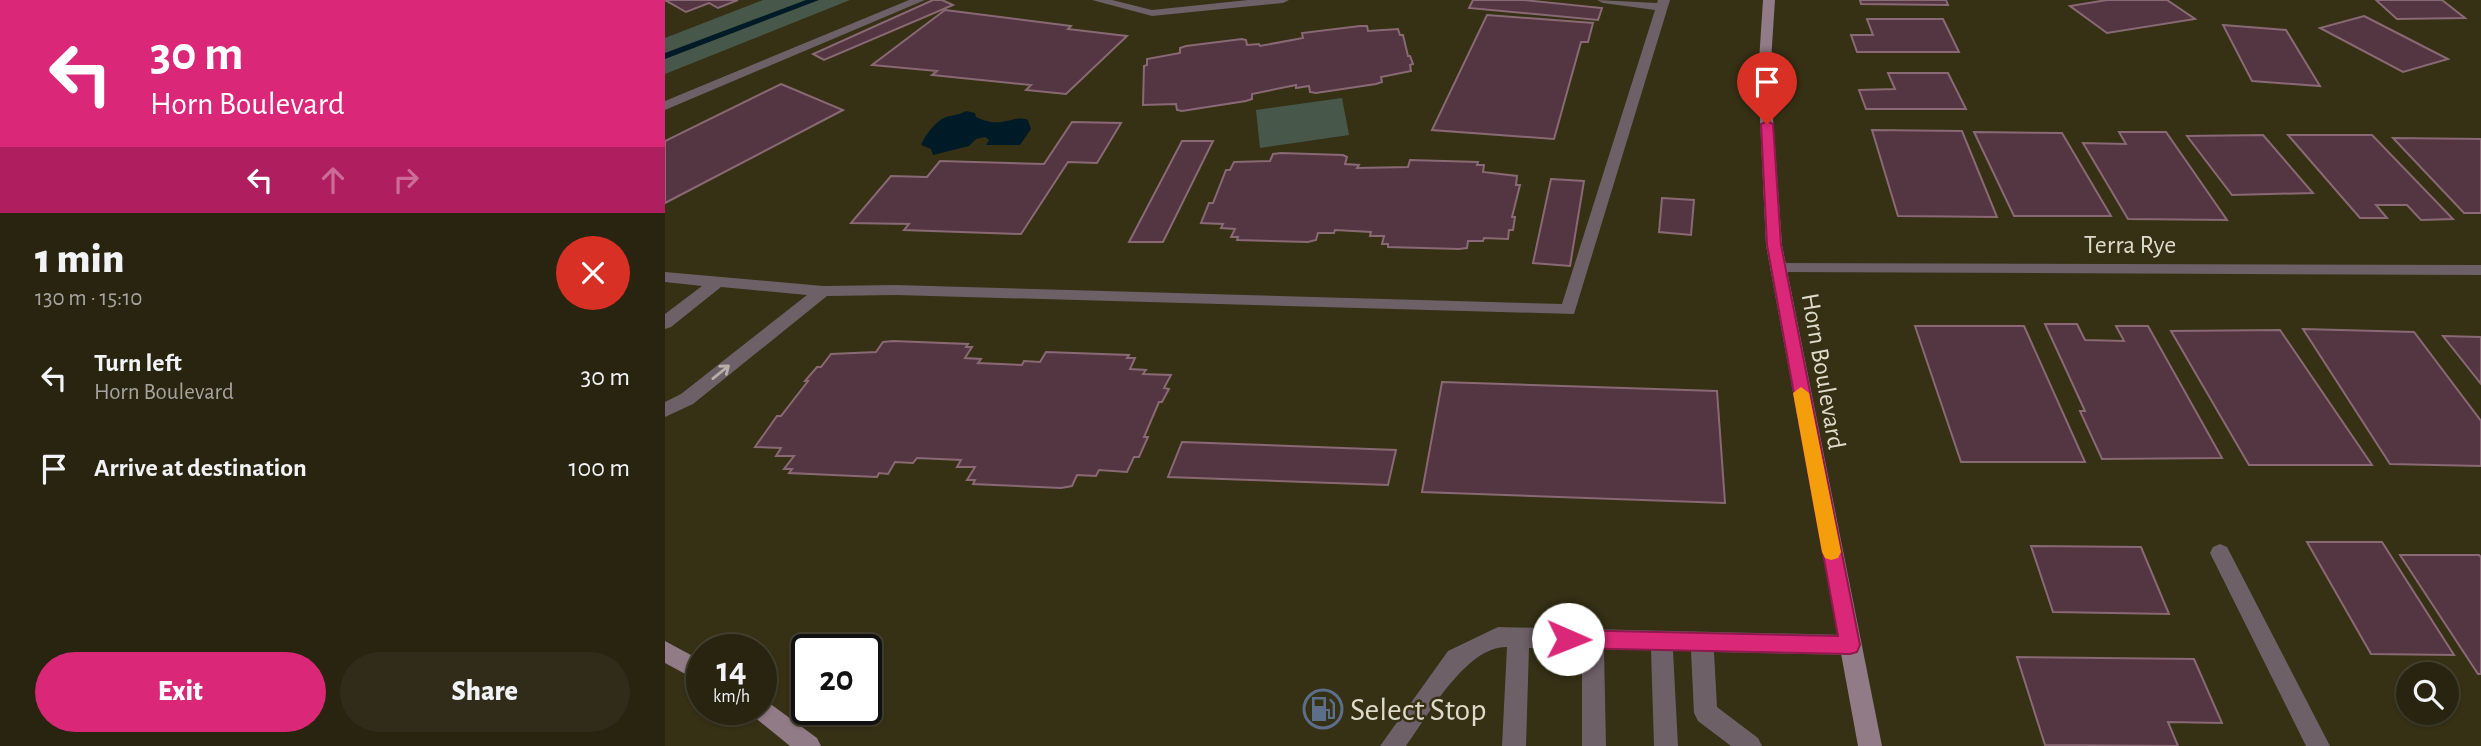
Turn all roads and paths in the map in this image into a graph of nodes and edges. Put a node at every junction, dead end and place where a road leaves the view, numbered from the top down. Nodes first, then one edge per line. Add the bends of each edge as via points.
1 (919, 0) edge
2 (1098, 0) edge
3 (1283, 0) edge
4 (1603, 0) edge
5 (1769, 0) edge
6 (1663, 3) edge
7 (665, 106) edge
8 (1778, 268) junction
9 (2481, 270) edge
10 (665, 277) edge
11 (717, 282) junction
12 (823, 291) junction
13 (665, 323) edge
14 (665, 410) edge
15 (2220, 553) dead end
16 (1518, 638) junction
17 (1593, 639) junction
18 (1662, 640) junction
19 (1702, 643) junction
20 (1850, 645) junction
21 (665, 651) edge
22 (686, 663) edge
23 (777, 721) edge
24 (809, 746) edge
25 (1392, 746) edge
26 (1514, 746) edge
27 (1594, 746) edge
28 (1666, 746) edge
29 (1750, 746) edge
30 (1870, 746) edge
31 (2318, 746) edge

1 - 7 street
2 - 3 street via 1151,13
4 - 6 street
5 - 8 street, Horn Boulevard via 1764,76
6 - 12 street via 1568,310 924,290
8 - 9 street, Terra Rye
8 - 20 street, Horn Boulevard
10 - 11 street
11 - 12 street
11 - 13 street
14 -> 12 street via 687,399
15 - 31 street
16 - 17 street
16 - 25 street via 1498,637 1456,658
16 - 26 street
17 - 18 street
17 - 27 street
18 - 19 street
18 - 28 street
19 - 20 street
19 - 29 street via 1706,713
20 - 30 street, Horn Boulevard
21 - 22 street
23 - 24 street

